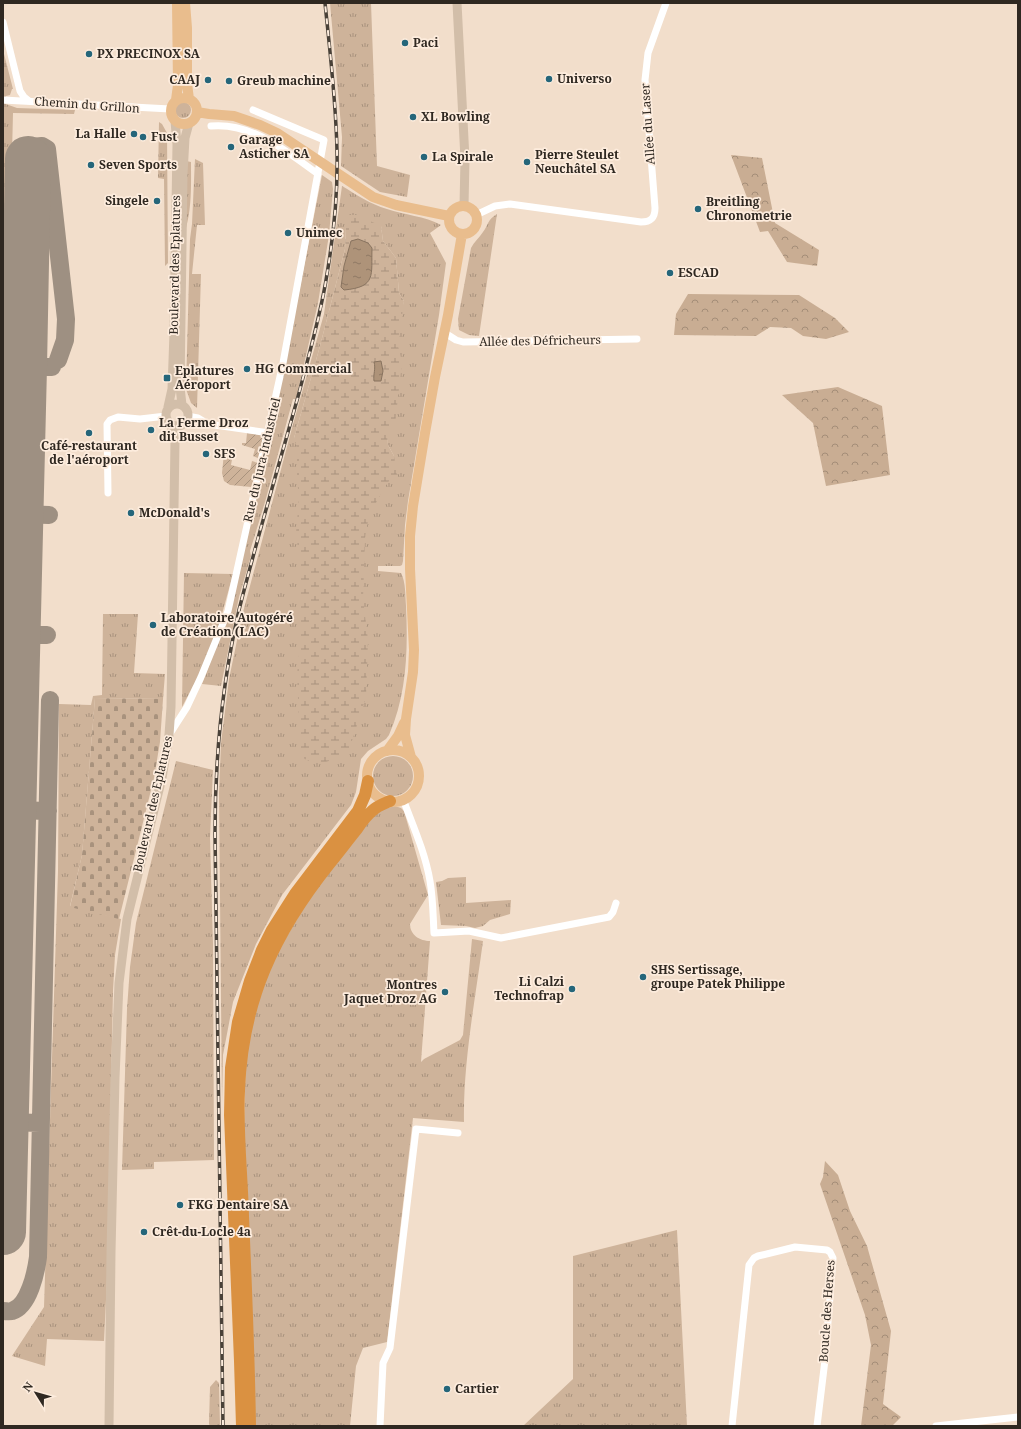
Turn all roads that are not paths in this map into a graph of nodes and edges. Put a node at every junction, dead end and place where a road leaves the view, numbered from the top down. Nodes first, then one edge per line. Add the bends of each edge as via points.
1 (177, 3) edge
2 (185, 3) edge
3 (457, 3) edge
4 (666, 3) edge
5 (3, 22) edge
6 (189, 98) junction
7 (3, 100) edge
8 (176, 100) junction
9 (29, 102) junction
10 (170, 109) junction
11 (253, 110) dead end
12 (197, 112) junction
13 (175, 121) junction
14 (189, 123) junction
15 (211, 126) dead end
16 (318, 174) junction
17 (464, 206) junction
18 (476, 215) junction
19 (449, 216) junction
20 (462, 234) junction
21 (445, 333) junction
22 (637, 339) dead end
23 (182, 405) junction
24 (168, 416) junction
25 (187, 416) junction
26 (182, 424) junction
27 (269, 433) junction
28 (175, 441) junction
29 (108, 493) dead end
30 (406, 719) junction
31 (169, 735) junction
32 (387, 751) junction
33 (411, 757) junction
34 (368, 782) junction
35 (402, 799) junction
36 (390, 801) junction
37 (616, 903) dead end
38 (458, 1132) dead end
39 (1018, 1418) edge
40 (109, 1426) edge
41 (242, 1426) edge
42 (250, 1426) edge
43 (380, 1426) edge
44 (732, 1426) edge
45 (817, 1426) edge
46 (936, 1426) edge

1 - 8 main road
2 - 6 main road
3 - 17 main road via 465,159
4 - 18 street, Allée du Laser via 648,53 645,80 655,208 650,221 641,222 510,204 496,206
5 - 9 street via 20,91
6 - 8 main road
6 - 12 main road via 195,104
7 - 9 street, Chemin du Grillon
8 - 10 main road
9 - 10 street, Chemin du Grillon
10 - 13 main road
11 - 16 street, Rue du Jura-Industriel via 324,140
12 - 14 main road
12 - 19 main road via 239,118 260,125 278,133 368,194 396,205
13 - 14 main road
13 - 24 main road, Boulevard des Eplatures via 177,144 174,325 172,389
14 - 23 main road, Boulevard des Eplatures via 185,138 183,174 180,387
15 - 16 street via 231,126 264,138
16 - 27 street, Rue du Jura-Industriel
17 - 18 main road
17 - 19 main road via 454,208
18 - 20 main road via 475,227 470,232
19 - 20 main road via 451,228
20 - 21 main road
21 - 22 street, Allée des Défricheurs via 458,341 469,342
21 - 30 main road via 413,506 410,569 414,650
23 - 24 main road via 173,404
23 - 25 main road via 186,408
24 - 26 main road via 176,426
24 - 28 main road, Boulevard des Eplatures
24 - 29 street via 140,419 118,417 106,424
25 - 26 main road
25 - 27 street via 198,418 208,424
26 - 28 main road, Boulevard des Eplatures
27 - 31 street, Rue du Jura-Industriel via 228,611 188,707
28 - 31 main road, Boulevard des Eplatures via 172,707
30 - 32 main road
30 - 33 main road via 405,735
31 - 40 main road, Boulevard des Eplatures via 157,800 132,895 119,983 113,1142
32 - 33 main road via 400,751
32 - 34 main road via 373,760 368,770
33 - 35 main road via 417,768 418,780 413,792
34 - 36 main road via 374,793
34 - 41 highway via 358,811 295,894 272,930 250,981 238,1022 231,1068 230,1115
35 - 36 main road
35 - 37 street via 428,870 434,933 469,931 501,938 609,918
36 - 42 highway via 378,806 366,817 290,917 270,955 247,1023 240,1069 239,1114
38 - 43 street via 416,1129 390,1348 383,1363
39 - 46 street
44 - 45 street, Boucle des Herses via 749,1265 758,1256 795,1247 827,1250 833,1258

